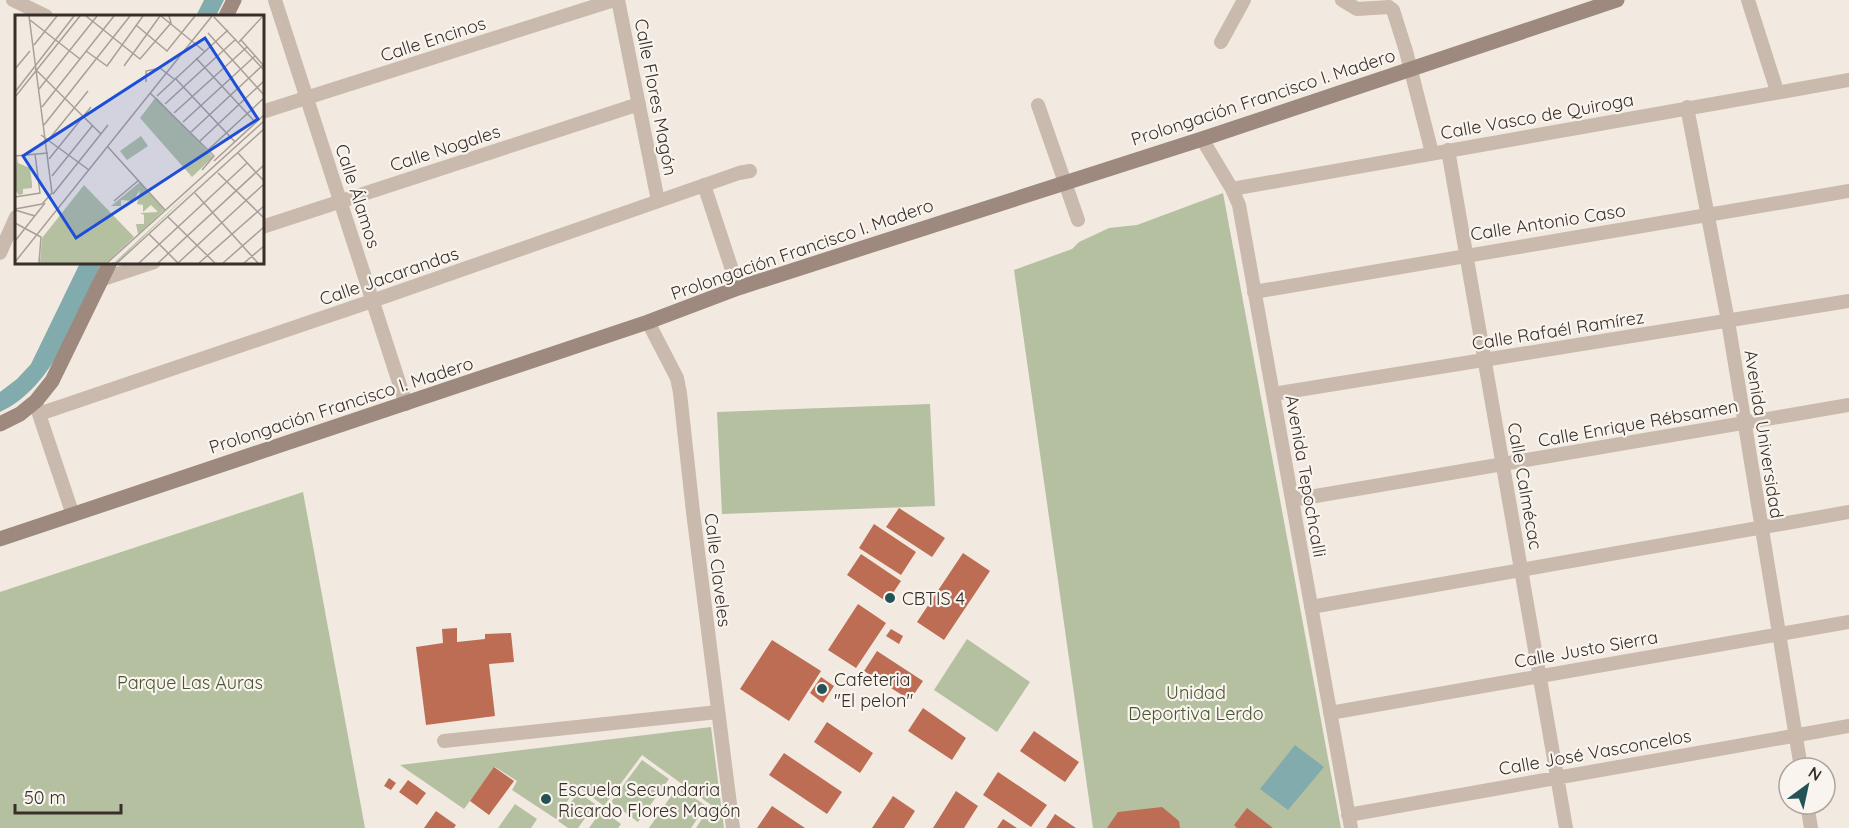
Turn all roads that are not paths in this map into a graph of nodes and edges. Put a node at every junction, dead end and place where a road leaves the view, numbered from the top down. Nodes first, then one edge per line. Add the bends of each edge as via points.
1 (13, 0) edge
2 (234, 0) edge
3 (277, 0) edge
4 (616, 0) edge
5 (1244, 0) edge
6 (1342, 0) edge
7 (1617, 0) edge
8 (1748, 0) edge
9 (44, 15) edge
10 (226, 15) edge
11 (1221, 42) dead end
12 (1411, 69) junction
13 (1849, 80) edge
14 (1777, 91) junction
15 (307, 98) junction
16 (639, 104) junction
17 (1038, 105) dead end
18 (1687, 107) junction
19 (264, 111) edge
20 (1202, 139) junction
21 (1448, 150) junction
22 (1432, 153) junction
23 (750, 171) dead end
24 (1065, 183) junction
25 (704, 185) junction
26 (1232, 189) junction
27 (1849, 191) edge
28 (658, 201) junction
29 (340, 202) junction
30 (1707, 214) junction
31 (15, 219) edge
32 (1078, 220) dead end
33 (264, 226) edge
34 (0, 253) edge
35 (1466, 254) junction
36 (109, 264) edge
37 (147, 264) edge
38 (103, 279) junction
39 (738, 288) junction
40 (1254, 292) junction
41 (372, 301) junction
42 (1849, 301) edge
43 (1728, 321) junction
44 (648, 322) junction
45 (1484, 360) junction
46 (1273, 394) junction
47 (406, 404) junction
48 (1849, 405) edge
49 (38, 408) junction
50 (1744, 422) junction
51 (0, 424) edge
52 (1503, 465) junction
53 (1292, 500) junction
54 (1849, 512) edge
55 (74, 515) junction
56 (1761, 527) junction
57 (0, 539) edge
58 (1521, 570) junction
59 (1311, 607) junction
60 (1849, 622) edge
61 (1779, 634) junction
62 (1540, 676) junction
63 (718, 712) junction
64 (1330, 713) junction
65 (1849, 726) edge
66 (1796, 735) junction
67 (444, 741) dead end
68 (1799, 756) edge
69 (1557, 777) junction
70 (1349, 821) edge
71 (733, 828) edge
72 (1566, 828) edge

1 - 9 street
2 - 10 main road
3 - 15 street, Calle Álamos
4 - 15 street, Calle Encinos
4 - 16 street, Calle Flores Magón
5 - 11 street
6 - 12 street via 1357,9 1393,10
7 - 12 main road, Prolongación Francisco I. Madero
8 - 14 street
12 - 20 main road, Prolongación Francisco I. Madero
12 - 22 street
13 - 14 street, Calle Vasco de Quiroga
14 - 18 street, Calle Vasco de Quiroga
15 - 19 street, Calle Encinos
15 - 29 street, Calle Álamos
16 - 28 street, Calle Flores Magón
16 - 29 street, Calle Nogales
17 - 24 street
18 - 21 street, Calle Vasco de Quiroga
18 - 30 street, Avenida Universidad
20 - 24 main road, Prolongación Francisco I. Madero
20 - 26 street, Avenida Tepochcalli
21 - 22 street, Calle Vasco de Quiroga
21 - 35 street, Calle Calmécac
22 - 26 street, Calle Vasco de Quiroga
23 - 25 street, Calle Jacarandas
24 - 32 street
24 - 39 main road, Prolongación Francisco I. Madero
25 - 28 street, Calle Jacarandas
25 - 39 street, Calle Flores Magón
26 - 40 street, Avenida Tepochcalli via 1239,205
27 - 30 street, Calle Antonio Caso
28 - 41 street, Calle Jacarandas
29 - 33 street, Calle Nogales
29 - 41 street, Calle Álamos
30 - 35 street, Calle Antonio Caso
30 - 43 street, Avenida Universidad
31 - 34 street
35 - 40 street, Calle Antonio Caso
35 - 45 street, Calle Calmécac
36 - 38 main road
37 - 38 street
38 - 49 main road
39 - 44 main road, Prolongación Francisco I. Madero
40 - 46 street, Avenida Tepochcalli
41 - 47 street, Calle Álamos
41 - 49 street, Calle Jacarandas
42 - 43 street, Calle Rafaél Ramírez
43 - 45 street, Calle Rafaél Ramírez
43 - 50 street, Avenida Universidad
44 - 47 main road, Prolongación Francisco I. Madero
44 - 63 street, Calle Claveles via 677,378 680,393
45 - 46 street, Calle Rafaél Ramírez
45 - 52 street, Calle Calmécac
46 - 53 street, Avenida Tepochcalli
47 - 55 main road, Prolongación Francisco I. Madero
48 - 50 street, Calle Enrique Rébsamen
49 - 51 main road
49 - 55 street
50 - 52 street, Calle Enrique Rébsamen
50 - 56 street, Avenida Universidad
52 - 53 street, Calle Enrique Rébsamen
52 - 58 street, Calle Calmécac
53 - 59 street, Avenida Tepochcalli
54 - 56 street
55 - 57 main road, Prolongación Francisco I. Madero
56 - 58 street
56 - 61 street, Avenida Universidad
58 - 59 street
58 - 62 street, Calle Calmécac
59 - 64 street, Avenida Tepochcalli
60 - 61 street, Calle Justo Sierra
61 - 62 street, Calle Justo Sierra
61 - 66 street, Avenida Universidad
62 - 64 street, Calle Justo Sierra
62 - 69 street, Calle Calmécac
63 - 67 street
63 - 71 street, Calle Claveles
64 - 70 street, Avenida Tepochcalli
65 - 66 street, Calle José Vasconcelos
66 - 68 street, Avenida Universidad
66 - 69 street, Calle José Vasconcelos
69 - 70 street, Calle José Vasconcelos
69 - 72 street, Calle Calmécac

